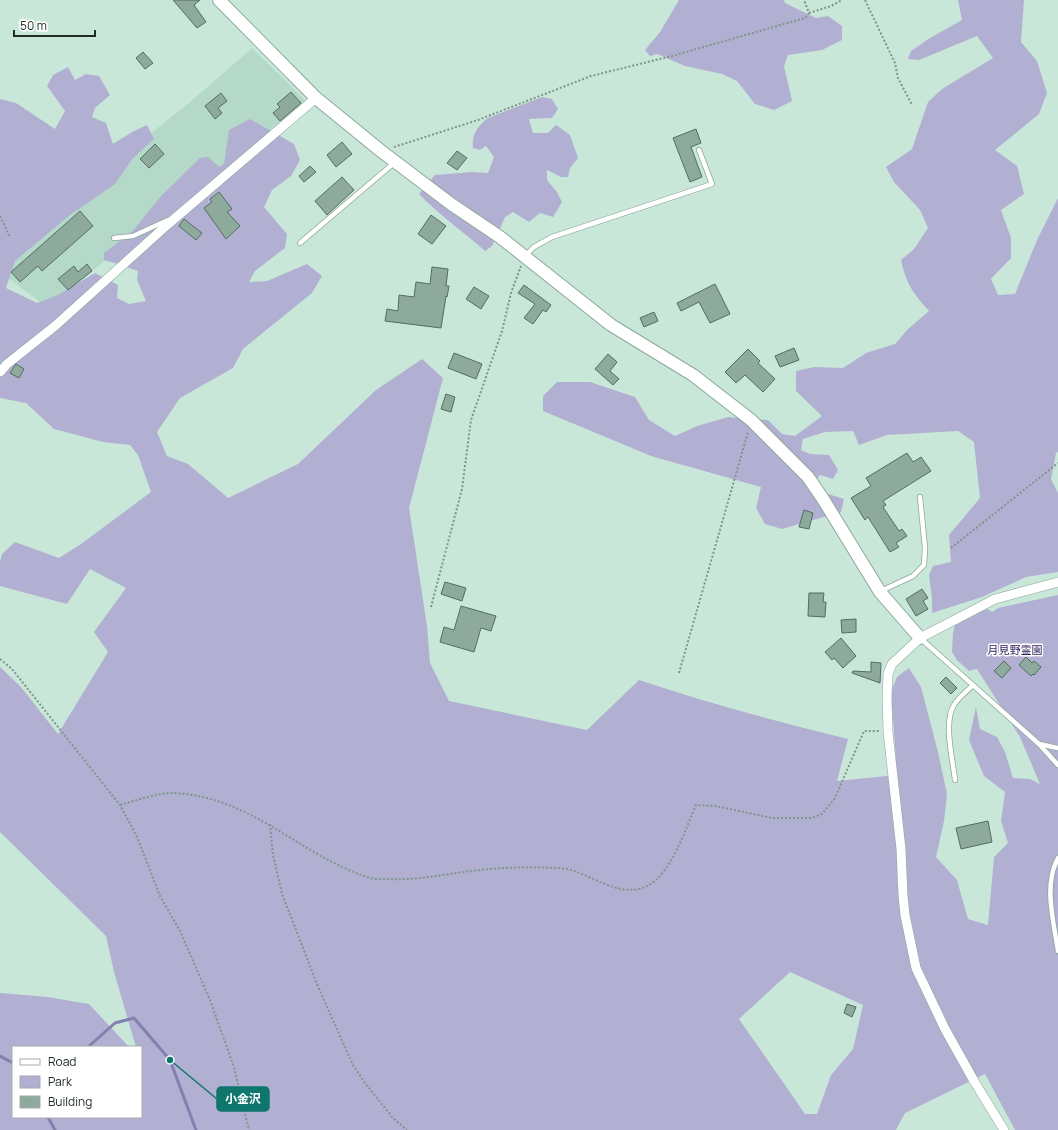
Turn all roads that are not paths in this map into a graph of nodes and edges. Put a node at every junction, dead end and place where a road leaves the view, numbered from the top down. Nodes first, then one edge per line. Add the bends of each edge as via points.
1 (219, 0) edge
2 (316, 98) junction
3 (699, 150) dead end
4 (396, 162) junction
5 (179, 215) junction
6 (114, 238) dead end
7 (300, 243) dead end
8 (525, 256) junction
9 (0, 372) edge
10 (920, 497) dead end
11 (1058, 582) edge
12 (880, 592) junction
13 (920, 638) junction
14 (973, 685) junction
15 (1039, 744) junction
16 (1058, 748) edge
17 (1058, 765) edge
18 (955, 780) dead end
19 (1058, 858) edge
20 (1058, 951) edge
21 (1004, 1130) edge

1 - 2 street
2 - 4 street
2 - 5 street
3 - 8 lane via 712,184 552,237 534,247
4 - 7 lane
4 - 8 street
5 - 6 lane via 133,236
5 - 9 street
8 - 12 street via 611,325 693,376 751,420 808,476
10 - 12 lane via 924,565 913,576
11 - 13 street via 995,599
12 - 13 street
13 - 14 lane
13 - 21 street via 892,664 888,674 888,732 905,909 916,968 949,1035
14 - 15 lane
14 - 18 lane via 953,706 949,720
15 - 16 lane
15 - 17 lane
19 - 20 lane via 1050,888

